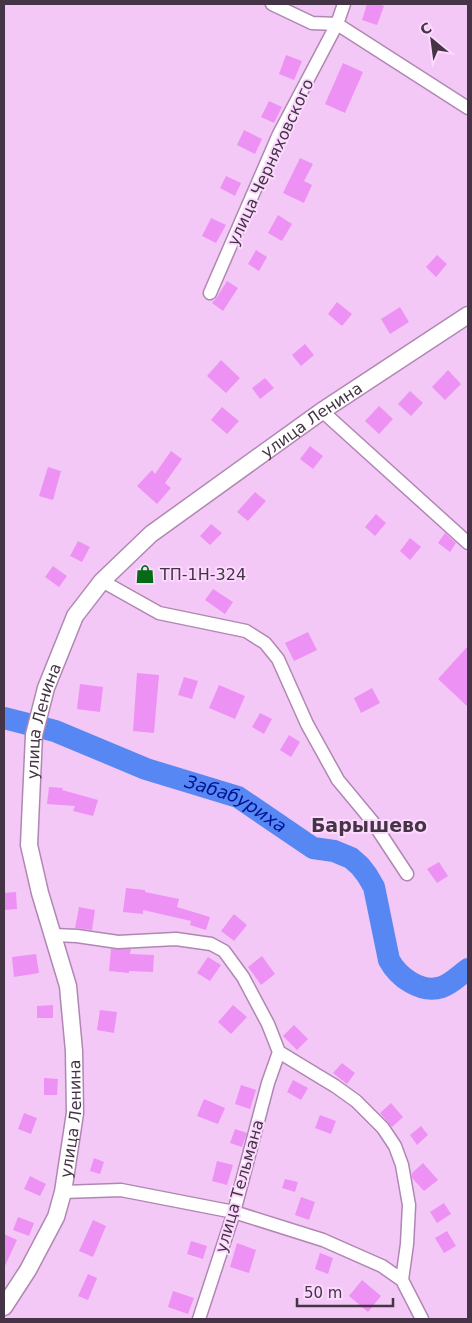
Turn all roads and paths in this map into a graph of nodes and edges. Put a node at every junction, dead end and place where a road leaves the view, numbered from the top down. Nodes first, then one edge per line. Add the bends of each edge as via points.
1 (272, 4) edge
2 (344, 4) edge
3 (337, 24) junction
4 (468, 108) edge
5 (210, 293) dead end
6 (468, 315) edge
7 (322, 411) junction
8 (468, 542) edge
9 (102, 581) junction
10 (407, 874) dead end
11 (54, 935) junction
12 (279, 1052) junction
13 (63, 1192) junction
14 (234, 1212) junction
15 (402, 1280) junction
16 (4, 1308) edge
17 (199, 1319) edge
18 (422, 1319) edge

1 - 3 street via 312,24
2 - 3 street, улица Черняховского
3 - 4 street
3 - 5 street, улица Черняховского via 279,134
6 - 7 main road, улица Ленина
7 - 8 street
7 - 9 main road, улица Ленина via 151,534
9 - 10 street via 159,613 246,631 265,644 278,659 338,780 372,822
9 - 11 main road, улица Ленина via 75,616 42,702 34,735 29,845
11 - 12 street via 118,942 176,939 217,947 224,951 243,977
11 - 13 main road, улица Ленина via 68,986 74,1051 74,1113
12 - 14 street, улица Тельмана
12 - 15 street via 356,1101 383,1128 395,1146 409,1205
13 - 14 street via 121,1190
13 - 16 main road, улица Ленина via 56,1217
14 - 15 street via 323,1240 382,1266
14 - 17 street, улица Тельмана
15 - 18 street

